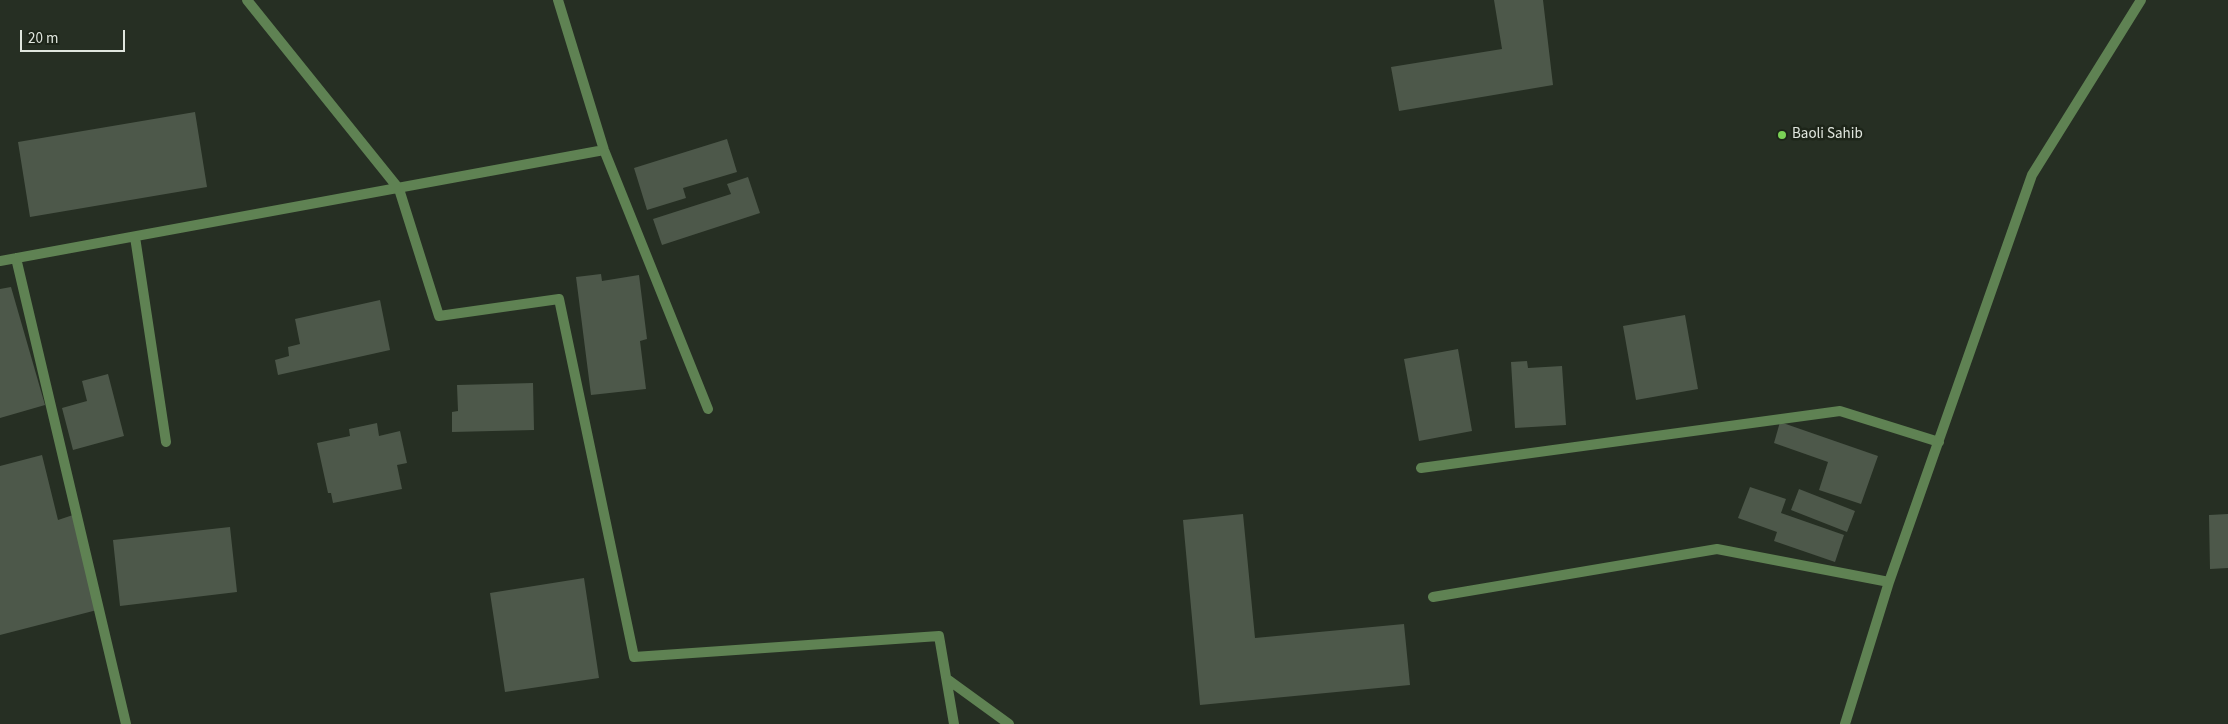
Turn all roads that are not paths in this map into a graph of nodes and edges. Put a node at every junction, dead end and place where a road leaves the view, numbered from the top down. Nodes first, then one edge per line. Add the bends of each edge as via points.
1 (247, 0) edge
2 (558, 0) edge
3 (2141, 0) edge
4 (604, 150) junction
5 (399, 189) junction
6 (135, 237) junction
7 (16, 258) junction
8 (0, 261) edge
9 (708, 409) dead end
10 (166, 442) dead end
11 (1939, 442) junction
12 (1421, 468) dead end
13 (1889, 582) junction
14 (1433, 597) dead end
15 (947, 679) junction
16 (126, 724) edge
17 (954, 724) edge
18 (1009, 724) edge
19 (1845, 724) edge

1 - 5 street
2 - 4 street
3 - 11 street via 2032,176
4 - 5 street
4 - 9 street
5 - 6 street
5 - 15 street via 439,316 558,299 634,656 939,636
6 - 7 street
6 - 10 street
7 - 8 street
7 - 16 street
11 - 12 street via 1840,410
11 - 13 street
13 - 14 street via 1717,549
13 - 19 street
15 - 17 street
15 - 18 street

